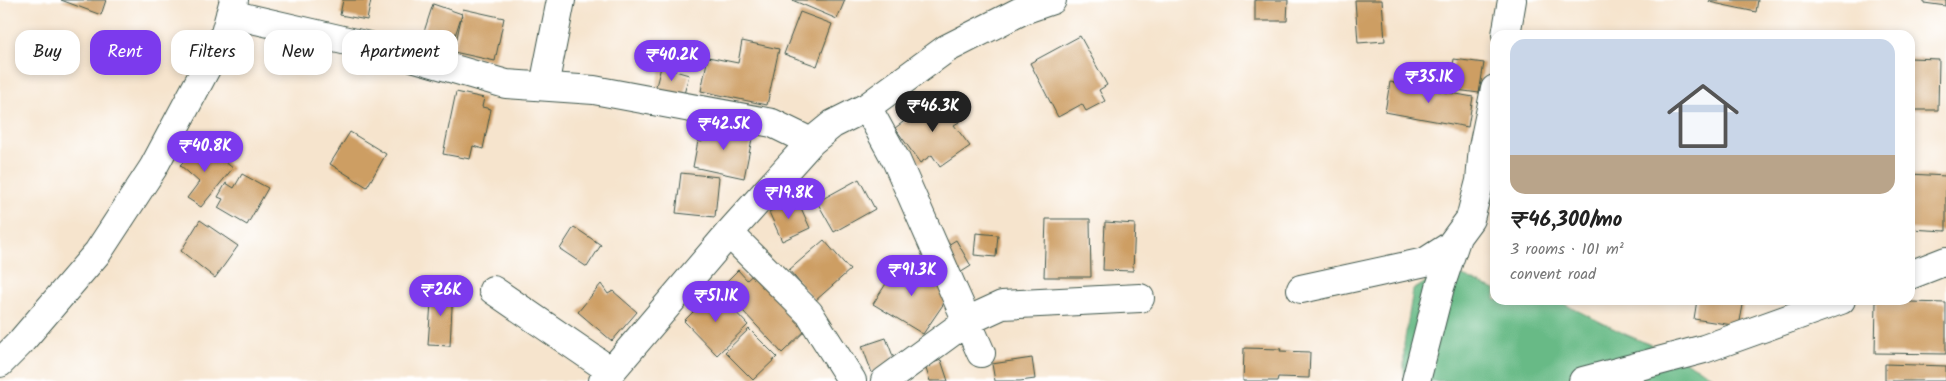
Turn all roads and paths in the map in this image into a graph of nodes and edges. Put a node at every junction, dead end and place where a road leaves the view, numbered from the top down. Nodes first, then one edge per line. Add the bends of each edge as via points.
1 (561, 0) edge
2 (1052, 0) edge
3 (1512, 0) edge
4 (232, 7) edge
5 (1507, 30) edge
6 (544, 86) junction
7 (867, 107) junction
8 (811, 142) junction
9 (1489, 148) edge
10 (729, 233) junction
11 (1457, 237) junction
12 (1915, 257) edge
13 (1946, 258) edge
14 (1946, 262) edge
15 (1915, 273) edge
16 (1301, 289) dead end
17 (493, 290) dead end
18 (1140, 298) dead end
19 (1827, 305) edge
20 (967, 321) junction
21 (981, 353) dead end
22 (0, 363) edge
23 (607, 376) edge
24 (852, 381) edge
25 (884, 381) edge
26 (1416, 381) edge
27 (1583, 381) edge

1 - 6 street
2 - 7 street via 1023,10 946,49
3 - 5 street
4 - 6 street via 506,84
4 - 22 street via 225,33 194,92 153,168 118,222 98,252
6 - 8 street via 594,90 772,123
7 - 8 street via 833,124
7 - 20 street via 896,160
8 - 10 street
9 - 11 street via 1470,219
10 - 23 street
10 - 24 street via 808,313
11 - 16 street via 1450,246 1425,262
11 - 26 street via 1440,287
12 - 13 street
14 - 15 street
17 - 23 street
18 - 20 street via 1002,306
19 - 27 street via 1704,349
20 - 21 street
20 - 25 street

